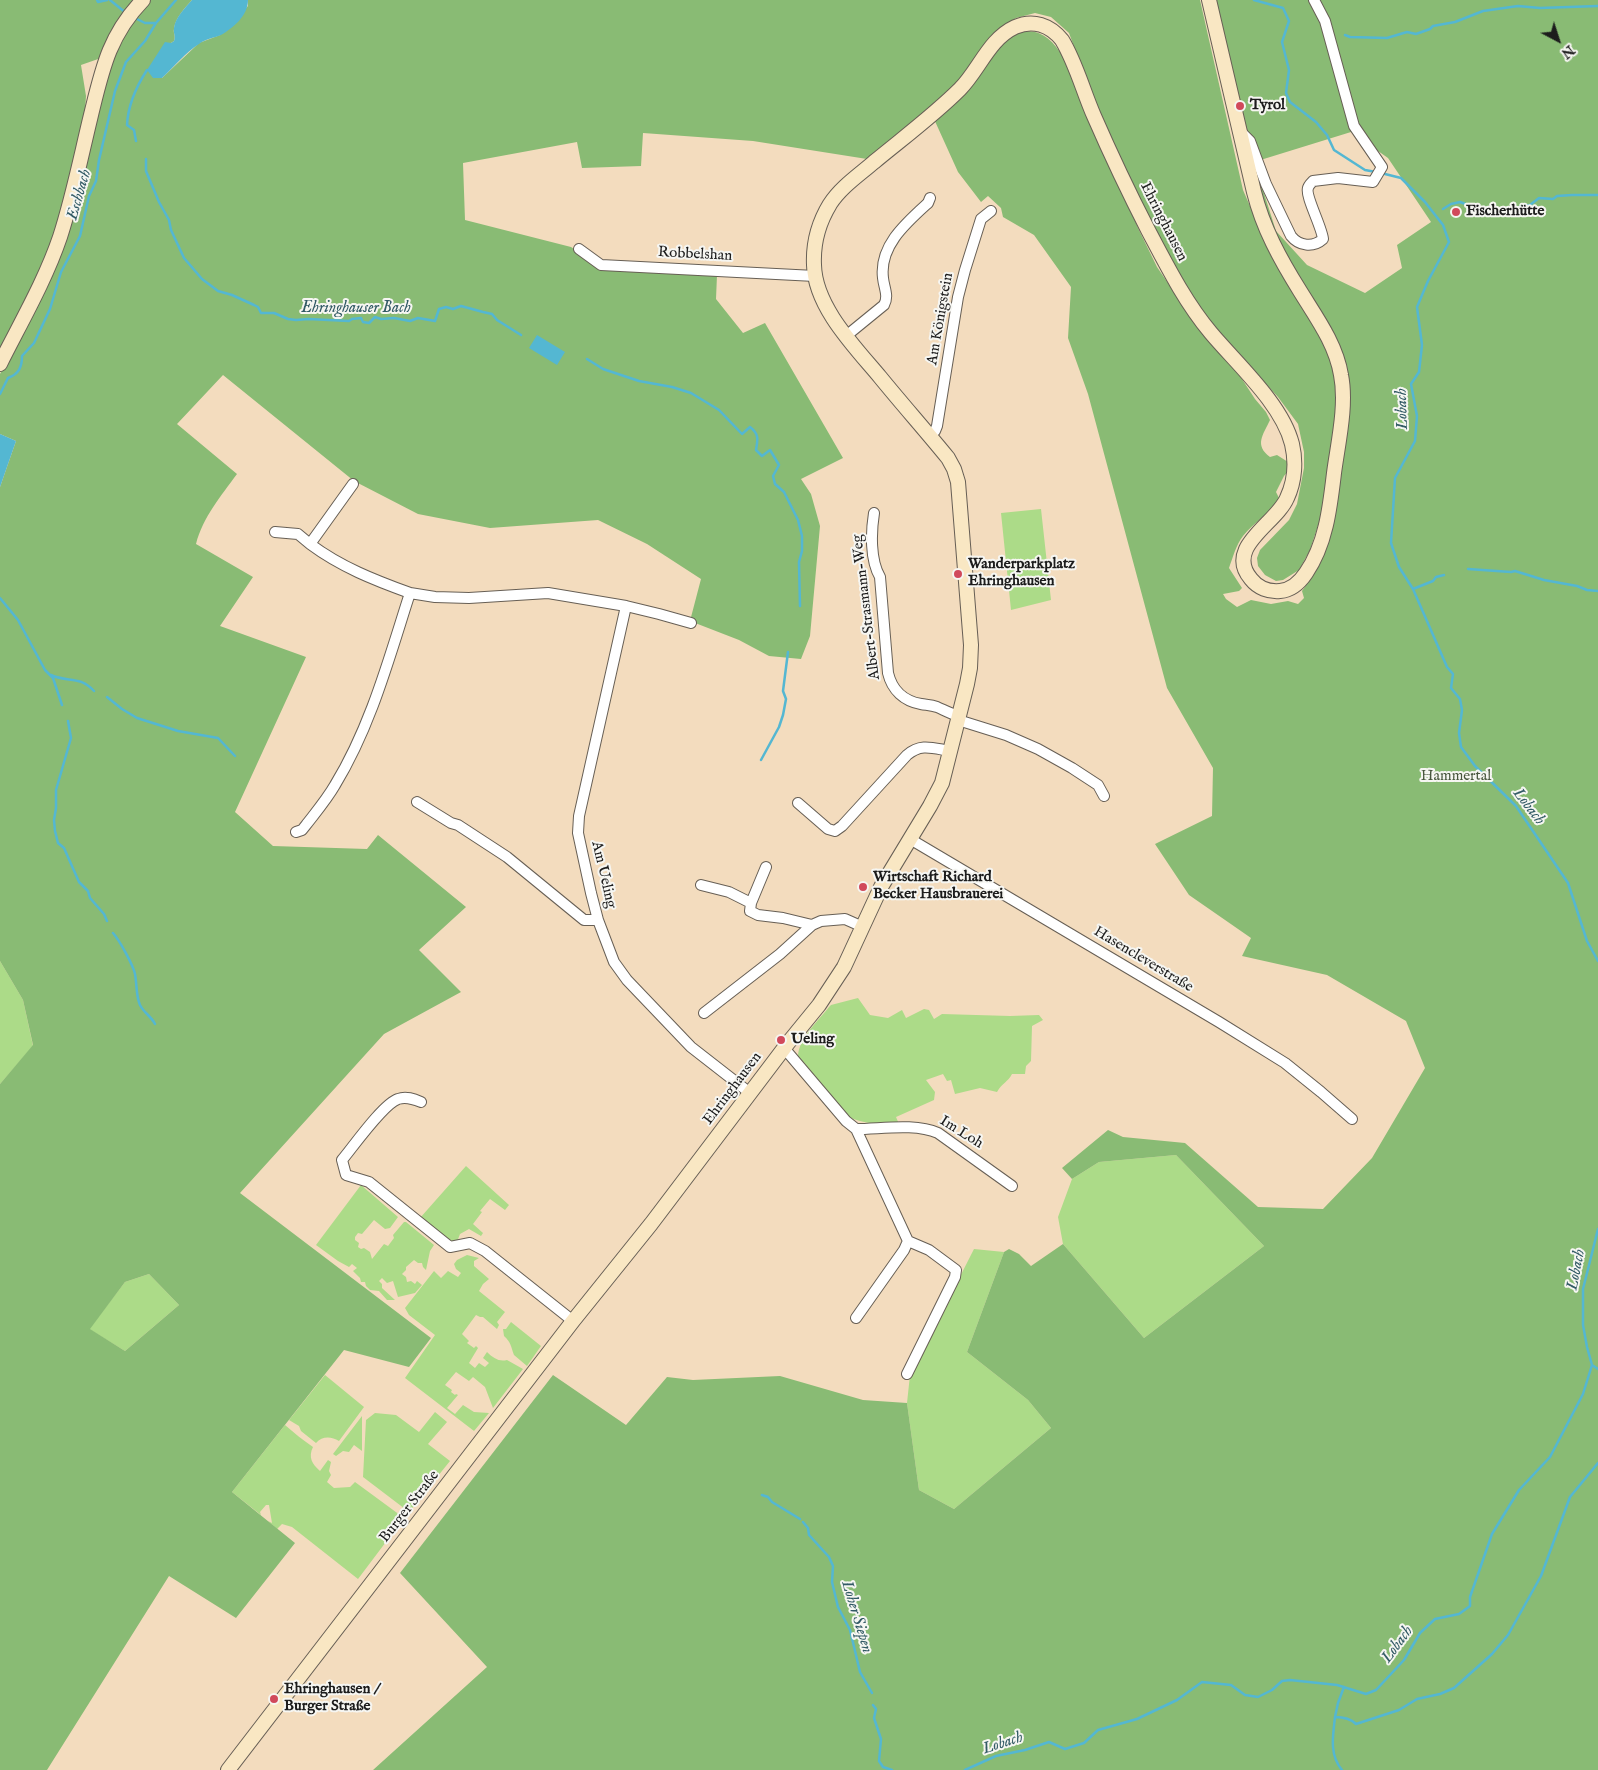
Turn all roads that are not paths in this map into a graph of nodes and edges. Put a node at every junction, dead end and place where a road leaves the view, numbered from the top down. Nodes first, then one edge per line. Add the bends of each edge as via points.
1 (1209, 0) edge
2 (1314, 0) edge
3 (136, 8) edge
4 (1241, 132) junction
5 (930, 198) dead end
6 (991, 211) dead end
7 (580, 249) dead end
8 (814, 276) junction
9 (846, 336) junction
10 (0, 364) edge
11 (929, 436) junction
12 (353, 484) dead end
13 (874, 513) dead end
14 (275, 532) dead end
15 (310, 544) junction
16 (410, 593) junction
17 (626, 606) junction
18 (690, 623) dead end
19 (958, 718) junction
20 (950, 751) junction
21 (1104, 796) dead end
22 (417, 802) dead end
23 (798, 803) dead end
24 (296, 832) dead end
25 (910, 840) junction
26 (766, 867) dead end
27 (701, 885) dead end
28 (751, 903) junction
29 (598, 920) junction
30 (812, 925) junction
31 (863, 927) junction
32 (704, 1013) dead end
33 (784, 1048) junction
34 (750, 1093) junction
35 (421, 1102) dead end
36 (1352, 1119) dead end
37 (856, 1129) junction
38 (1012, 1186) dead end
39 (908, 1241) junction
40 (620, 1264) joint
41 (856, 1318) dead end
42 (573, 1321) junction
43 (907, 1374) dead end
44 (228, 1770) edge

1 - 4 main road, Ehringhausen
2 - 4 street via 1325,21 1354,126 1382,167 1374,182 1338,178 1313,181 1308,187 1308,194 1323,239 1302,245 1292,236 1266,184 1250,141
3 - 10 main road via 113,42 104,63 56,246
4 - 8 main road, Ehringhausen via 1254,192 1267,232 1331,343 1342,378 1343,399 1333,485 1323,535 1304,576 1285,590 1266,590 1254,583 1246,572 1244,560 1251,540 1274,518 1288,497 1294,468 1288,433 1276,409 1209,331 1182,292 1120,174 1064,44 1050,29 1039,24 1027,24 1006,33 991,47 959,90 846,186 830,204 819,229
5 - 9 street via 899,231 885,253 883,279 887,299 884,305
6 - 11 street, Am Königstein via 981,219 965,270 937,426
7 - 8 street, Robbelshan via 601,265
8 - 9 main road, Ehringhausen via 824,302
9 - 11 main road, Ehringhausen
11 - 19 main road, Ehringhausen via 951,463 959,489 971,654
12 - 15 street
13 - 19 street, Albert-Strasmann-Weg via 875,569 880,577 888,673 894,688 910,701 937,707
14 - 15 street via 298,534
15 - 16 street via 368,578
16 - 17 street via 469,598 548,593
16 - 24 street via 358,741 335,785 302,830
17 - 18 street
17 - 29 street, Am Ueling via 579,816 578,833
19 - 20 main road, Ehringhausen
19 - 21 street via 1038,748 1098,785
20 - 23 street via 915,748 834,831
20 - 25 main road, Ehringhausen via 942,783
22 - 29 street via 507,857 584,920
25 - 31 main road, Ehringhausen via 881,887
25 - 36 street, Hasencleverstraße via 1285,1063
26 - 28 street
27 - 28 street via 729,892
28 - 30 street via 750,912 758,915
29 - 34 street, Am Ueling via 614,962 627,980 691,1046
30 - 31 street via 845,919
30 - 32 street
31 - 33 main road, Ehringhausen via 838,979
33 - 34 main road, Ehringhausen
33 - 37 street
34 - 40 main road, Ehringhausen
35 - 42 street via 400,1098 388,1105 342,1160 346,1174 370,1182 450,1247 470,1243 485,1251
37 - 38 street, Im Loh via 929,1129
37 - 39 street
39 - 41 street
39 - 43 street via 929,1250 956,1270
40 - 42 main road, Burger Straße
42 - 44 main road, Burger Straße

